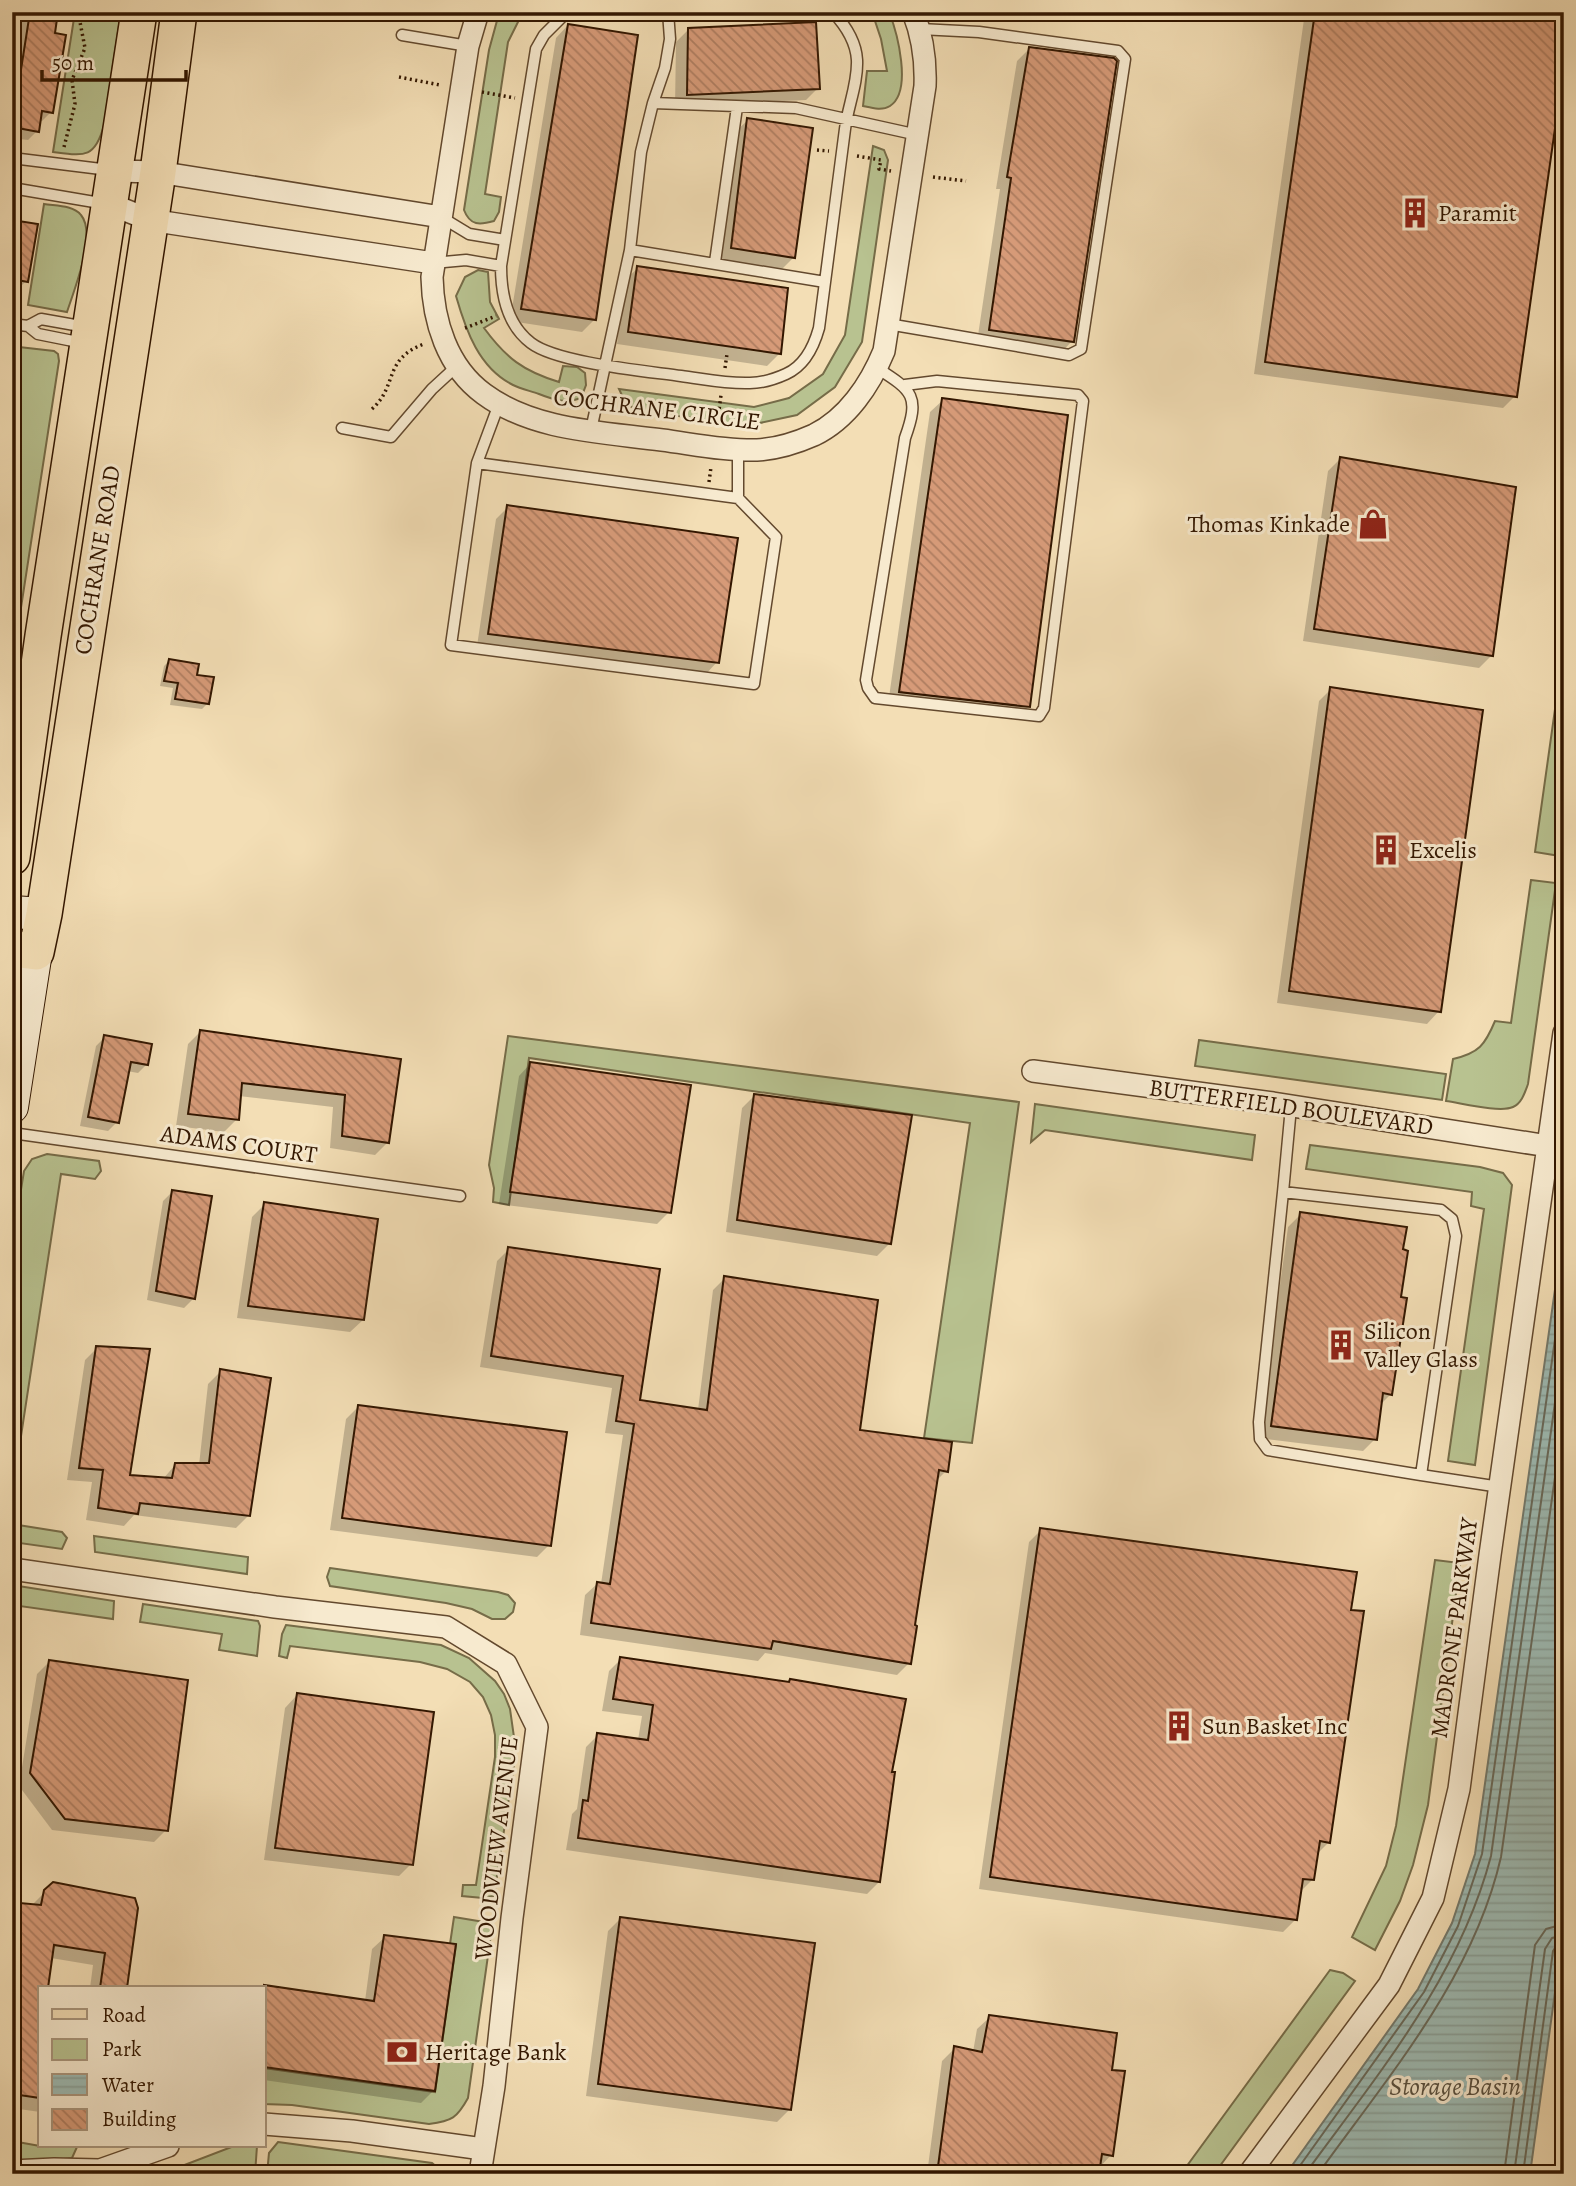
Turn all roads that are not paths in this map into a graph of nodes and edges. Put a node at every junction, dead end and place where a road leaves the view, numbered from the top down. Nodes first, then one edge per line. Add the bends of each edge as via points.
1 (139, 12) edge
2 (180, 12) edge
3 (478, 12) edge
4 (566, 12) edge
5 (668, 12) edge
6 (833, 12) edge
7 (917, 21) edge
8 (402, 35) dead end
9 (468, 46) junction
10 (653, 103) junction
11 (737, 107) junction
12 (846, 120) junction
13 (918, 135) junction
14 (12, 158) edge
15 (158, 172) junction
16 (12, 188) edge
17 (113, 188) junction
18 (441, 217) junction
19 (150, 220) junction
20 (505, 240) junction
21 (630, 250) junction
22 (715, 262) junction
23 (433, 263) junction
24 (501, 267) junction
25 (825, 282) junction
26 (12, 324) edge
27 (888, 324) junction
28 (28, 326) junction
29 (90, 336) junction
30 (457, 366) junction
31 (605, 366) junction
32 (877, 368) junction
33 (905, 385) junction
34 (499, 404) junction
35 (342, 428) dead end
36 (591, 430) junction
37 (738, 450) junction
38 (477, 463) junction
39 (738, 498) junction
40 (12, 857) edge
41 (28, 913) edge
42 (24, 951) edge
43 (1564, 1033) edge
44 (1033, 1072) dead end
45 (12, 1107) edge
46 (1291, 1107) junction
47 (12, 1133) edge
48 (1548, 1146) junction
49 (1283, 1192) junction
50 (460, 1196) dead end
51 (1421, 1475) junction
52 (1500, 1487) junction
53 (12, 1569) edge
54 (266, 2124) edge
55 (163, 2148) edge
56 (484, 2149) junction
57 (12, 2171) edge
58 (98, 2172) edge
59 (480, 2174) edge
60 (1249, 2174) edge

1 - 17 main road, COCHRANE ROAD
2 - 15 main road, COCHRANE ROAD
3 - 9 street, COCHRANE CIRCLE
4 - 20 lane via 536,49
5 - 10 lane via 667,58
6 - 12 lane via 844,25 857,58
7 - 13 street, COCHRANE CIRCLE via 925,69
7 - 27 lane via 1118,51 1125,59 1081,349 1069,355
8 - 9 lane
9 - 18 street, COCHRANE CIRCLE
10 - 11 lane
10 - 21 lane via 641,152
11 - 12 lane via 796,108
11 - 22 lane
12 - 13 lane
12 - 25 lane
13 - 27 street, COCHRANE CIRCLE
14 - 17 lane
15 - 17 street
15 - 18 street
15 - 19 main road, COCHRANE ROAD
16 - 17 lane
17 - 19 street
17 - 29 main road, COCHRANE ROAD
18 - 20 lane via 469,234
18 - 23 street, COCHRANE CIRCLE
19 - 23 street
19 - 41 main road, COCHRANE ROAD
20 - 24 lane
21 - 22 lane
21 - 31 lane
22 - 25 lane
23 - 24 lane via 466,260
23 - 30 street, COCHRANE CIRCLE via 432,304
24 - 31 lane via 501,292 509,314 532,344
25 - 31 lane via 814,345 789,373 735,383
26 - 28 lane
27 - 32 street, COCHRANE CIRCLE
28 - 29 lane via 38,334
28 - 29 lane via 41,319
29 - 40 main road, COCHRANE ROAD
30 - 34 street, COCHRANE CIRCLE
30 - 35 lane via 391,437
31 - 36 lane
32 - 33 lane
32 - 37 street, COCHRANE CIRCLE via 864,390 832,424 814,435 781,447
33 - 33 lane via 915,412 905,438 868,688 875,698 1039,716 1044,708 1083,401 1078,395 937,381
34 - 36 street, COCHRANE CIRCLE via 520,415
34 - 38 lane
36 - 37 street, COCHRANE CIRCLE
37 - 39 lane
38 - 39 lane
38 - 39 lane via 451,645 754,684 776,537
41 - 42 main road, COCHRANE ROAD
42 - 45 main road, COCHRANE ROAD
43 - 48 street, MADRONE PARKWAY
44 - 46 street, BUTTERFIELD BOULEVARD
46 - 48 street, BUTTERFIELD BOULEVARD
46 - 49 lane
47 - 50 lane, ADAMS COURT
48 - 52 street, MADRONE PARKWAY
49 - 51 lane via 1259,1422 1261,1439 1268,1450
49 - 51 lane via 1441,1210 1452,1219 1456,1236
51 - 52 lane
52 - 60 street, MADRONE PARKWAY via 1459,1789 1433,1898 1389,1985
53 - 56 street, WOODVIEW AVENUE via 446,1627 506,1664 537,1727
54 - 56 street
55 - 58 street
56 - 59 street, WOODVIEW AVENUE
57 - 58 street

